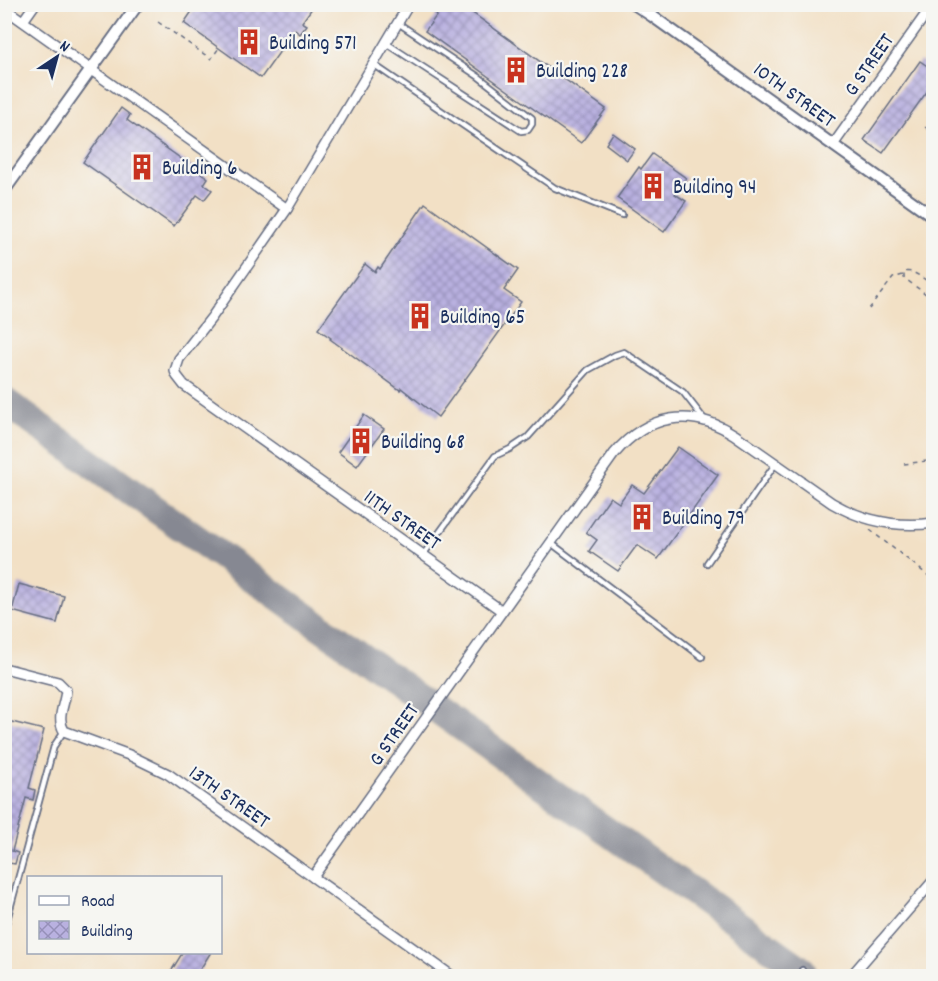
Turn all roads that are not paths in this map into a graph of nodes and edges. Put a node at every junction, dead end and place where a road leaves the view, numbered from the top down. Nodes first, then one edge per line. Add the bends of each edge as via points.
1 (35, 4) edge
2 (138, 4) edge
3 (409, 4) edge
4 (634, 4) edge
5 (933, 4) edge
6 (4, 8) edge
7 (23, 21) junction
8 (398, 23) junction
9 (386, 44) junction
10 (373, 64) junction
11 (92, 69) junction
12 (833, 145) junction
13 (4, 191) edge
14 (287, 209) junction
15 (622, 216) dead end
16 (933, 217) edge
17 (705, 420) junction
18 (776, 464) junction
19 (933, 523) edge
20 (551, 543) junction
21 (423, 555) junction
22 (707, 563) dead end
23 (502, 611) junction
24 (702, 657) dead end
25 (4, 668) edge
26 (64, 731) junction
27 (313, 877) junction
28 (933, 880) edge
29 (4, 931) edge
30 (802, 969) dead end
31 (452, 976) edge
32 (805, 976) edge
33 (851, 976) edge

1 - 7 street
2 - 11 street
3 - 8 street, 11TH STREET
4 - 12 street, 10TH STREET
5 - 12 street, G STREET
6 - 7 street
7 - 11 street
8 - 9 street, 11TH STREET
8 - 9 lane via 479,77 532,118 532,124 521,132
9 - 10 street, 11TH STREET
10 - 14 street, 11TH STREET
10 - 15 lane via 555,188
11 - 13 street
11 - 14 street
12 - 16 street, 10TH STREET
14 - 21 street, 11TH STREET via 178,359 177,376 184,385
17 - 18 street via 725,428
17 - 20 street via 675,418 648,426 628,439
17 - 21 lane via 683,392 624,352 615,355 588,370 528,437 495,456
18 - 19 street via 862,518 907,525
18 - 22 lane
20 - 23 street
20 - 24 lane
21 - 23 street, 11TH STREET
23 - 27 street, G STREET
25 - 26 street via 63,686 66,694 60,718
26 - 27 street, 13TH STREET via 168,774
26 - 29 lane via 54,746
27 - 31 street, 13TH STREET
28 - 33 street
30 - 32 lane

